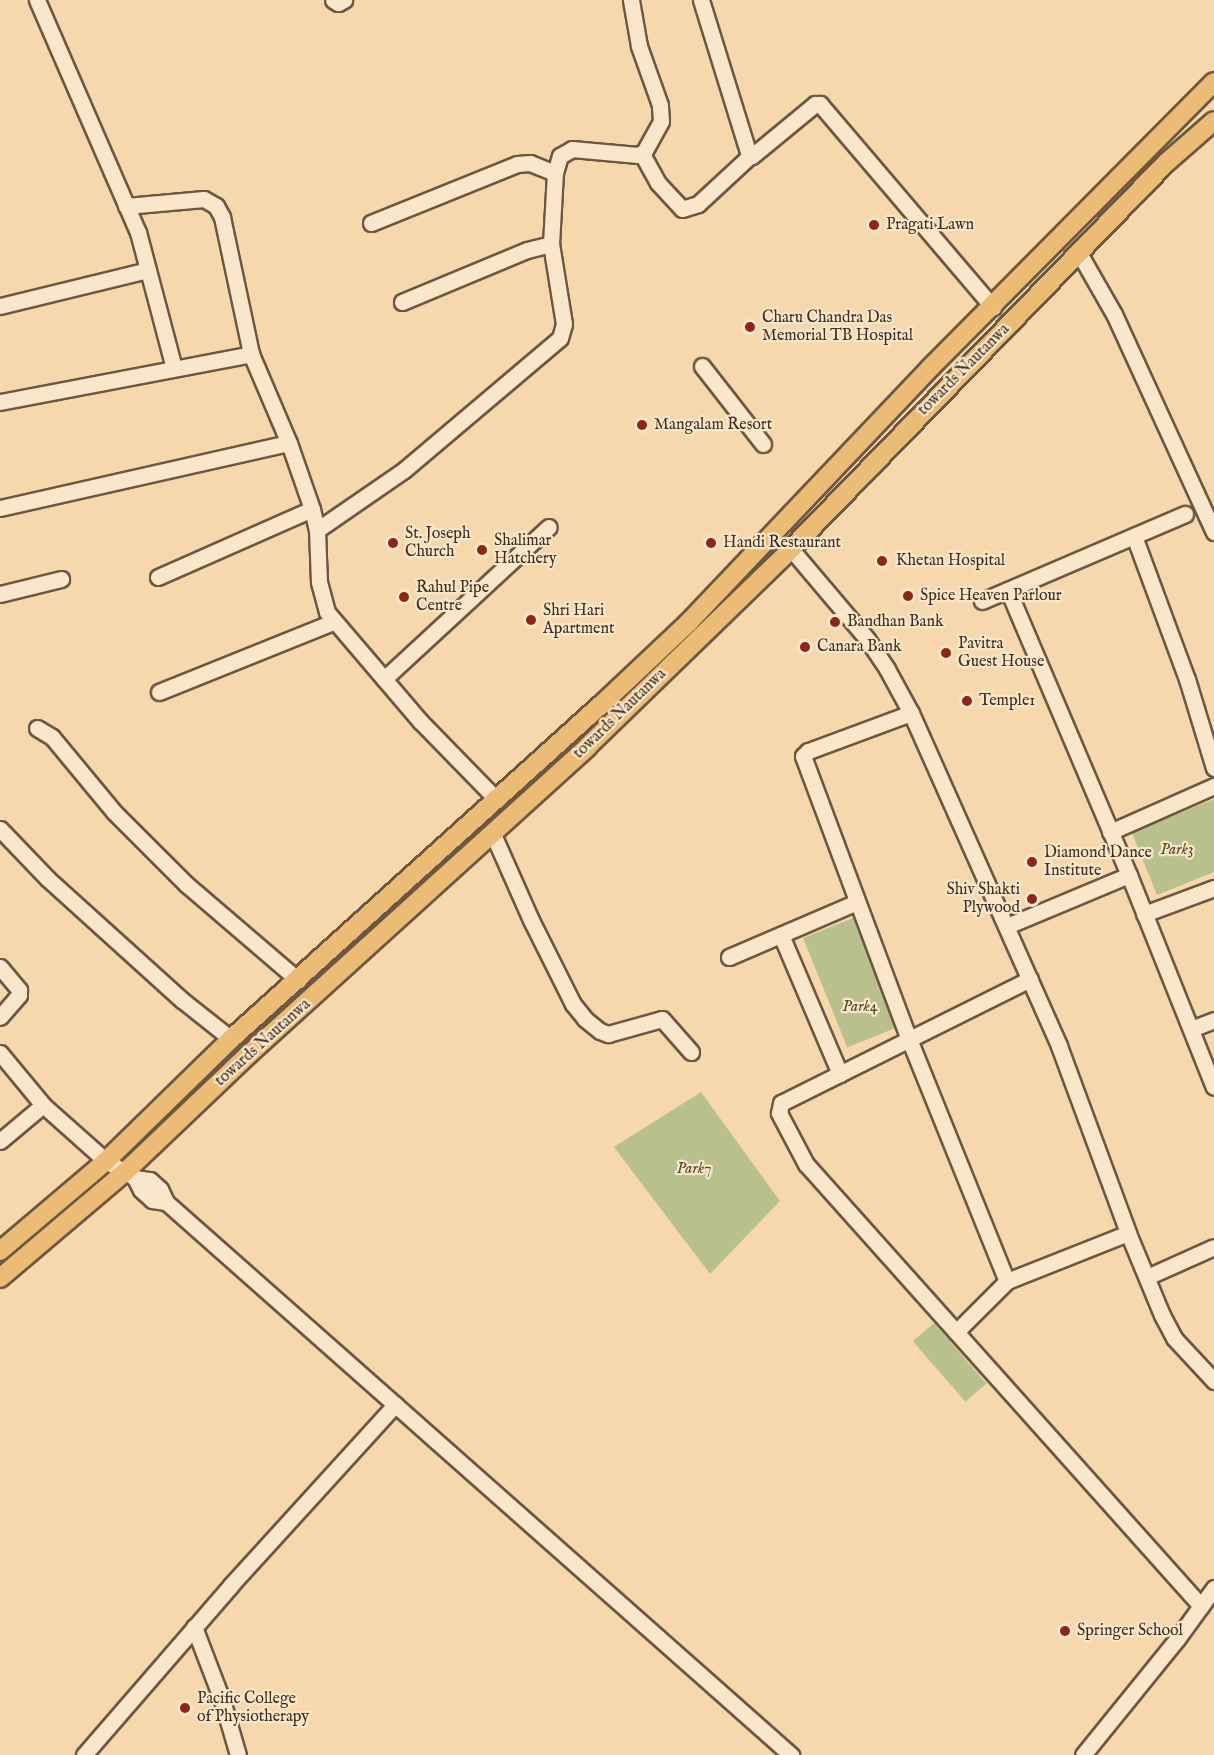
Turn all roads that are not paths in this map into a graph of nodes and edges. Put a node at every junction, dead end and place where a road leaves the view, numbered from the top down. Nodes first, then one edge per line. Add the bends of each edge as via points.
1 (37, 0) edge
2 (333, 0) edge
3 (344, 0) edge
4 (631, 0) edge
5 (701, 0) edge
6 (1214, 82) edge
7 (1214, 121) edge
8 (642, 154) junction
9 (750, 156) junction
10 (555, 173) junction
11 (126, 206) junction
12 (371, 224) dead end
13 (551, 244) junction
14 (1079, 253) junction
15 (148, 270) junction
16 (402, 302) dead end
17 (0, 306) edge
18 (993, 308) junction
19 (251, 354) junction
20 (702, 366) dead end
21 (174, 368) junction
22 (0, 402) edge
23 (289, 443) junction
24 (763, 444) dead end
25 (0, 508) edge
26 (312, 509) junction
27 (1185, 514) dead end
28 (549, 527) dead end
29 (317, 530) junction
30 (1214, 532) edge
31 (1134, 536) junction
32 (791, 549) junction
33 (158, 577) dead end
34 (61, 579) dead end
35 (1008, 590) junction
36 (0, 594) edge
37 (981, 601) dead end
38 (333, 622) junction
39 (384, 678) junction
40 (159, 692) dead end
41 (911, 713) junction
42 (37, 728) dead end
43 (1214, 768) edge
44 (1214, 786) edge
45 (497, 800) junction
46 (0, 829) edge
47 (492, 832) junction
48 (1110, 832) junction
49 (1129, 875) junction
50 (1214, 888) edge
51 (857, 902) junction
52 (1144, 914) junction
53 (1007, 927) junction
54 (781, 935) junction
55 (729, 957) dead end
56 (0, 967) edge
57 (1030, 979) junction
58 (298, 980) junction
59 (0, 1017) edge
60 (1214, 1020) edge
61 (1191, 1029) junction
62 (909, 1039) junction
63 (231, 1040) junction
64 (691, 1052) dead end
65 (0, 1053) edge
66 (840, 1074) junction
67 (1214, 1087) edge
68 (43, 1104) junction
69 (0, 1141) edge
70 (106, 1161) junction
71 (130, 1175) junction
72 (1128, 1233) junction
73 (1214, 1247) edge
74 (0, 1251) edge
75 (2, 1273) edge
76 (1147, 1277) junction
77 (1006, 1281) junction
78 (956, 1332) junction
79 (1214, 1381) edge
80 (395, 1405) junction
81 (1214, 1588) edge
82 (1201, 1606) junction
83 (194, 1627) junction
84 (84, 1755) edge
85 (237, 1755) edge
86 (791, 1755) edge
87 (1083, 1755) edge

1 - 11 street
2 - 3 street
4 - 8 street via 639,46 662,115
5 - 9 street
6 - 18 main road
7 - 14 main road, towards Nautanwa via 1167,162
8 - 9 street via 658,183 682,209 698,204
8 - 10 street via 572,149 560,156
9 - 18 street via 820,104
10 - 12 street via 530,163 517,164
10 - 13 street
11 - 15 street
11 - 19 street via 204,199 216,206 222,217
13 - 16 street via 516,254
13 - 29 street via 564,324 560,338 404,470
14 - 30 street via 1114,314
14 - 32 main road, towards Nautanwa
15 - 17 street
15 - 21 street
18 - 45 main road via 930,368 689,622
19 - 21 street
19 - 23 street
20 - 24 street
21 - 22 street
23 - 25 street
23 - 26 street
26 - 29 street
26 - 33 street
27 - 31 street
28 - 39 street
29 - 38 street via 319,582
31 - 35 street
31 - 43 street via 1180,658
32 - 41 street via 867,639
32 - 47 main road, towards Nautanwa via 587,747
34 - 36 street
35 - 37 street
35 - 48 street
38 - 39 street
38 - 40 street
39 - 45 street
41 - 51 street via 803,756
41 - 53 street
42 - 58 street via 52,737 114,812 179,877
44 - 48 street
45 - 58 main road
46 - 63 street via 56,886
47 - 64 street via 531,920 573,1004 585,1019 608,1034 662,1019
47 - 71 main road, towards Nautanwa via 249,1054
48 - 49 street
49 - 52 street
49 - 53 street
50 - 52 street
51 - 54 street
51 - 62 street
52 - 61 street
53 - 57 street
54 - 55 street
54 - 66 street
56 - 59 street via 19,990
57 - 62 street
57 - 72 street
58 - 63 main road
60 - 61 street
61 - 67 street
62 - 66 street
62 - 77 street
63 - 70 main road
65 - 68 street
66 - 78 street via 781,1104 779,1113 806,1164
68 - 69 street
68 - 70 street
70 - 71 street
70 - 74 main road
71 - 75 main road, towards Nautanwa
71 - 80 street via 150,1180 166,1202
72 - 76 street
72 - 77 street
73 - 76 street
76 - 79 street via 1174,1338
77 - 78 street
78 - 82 street
80 - 83 street
80 - 86 street
81 - 82 street
82 - 87 street
83 - 84 street
83 - 85 street via 222,1700

